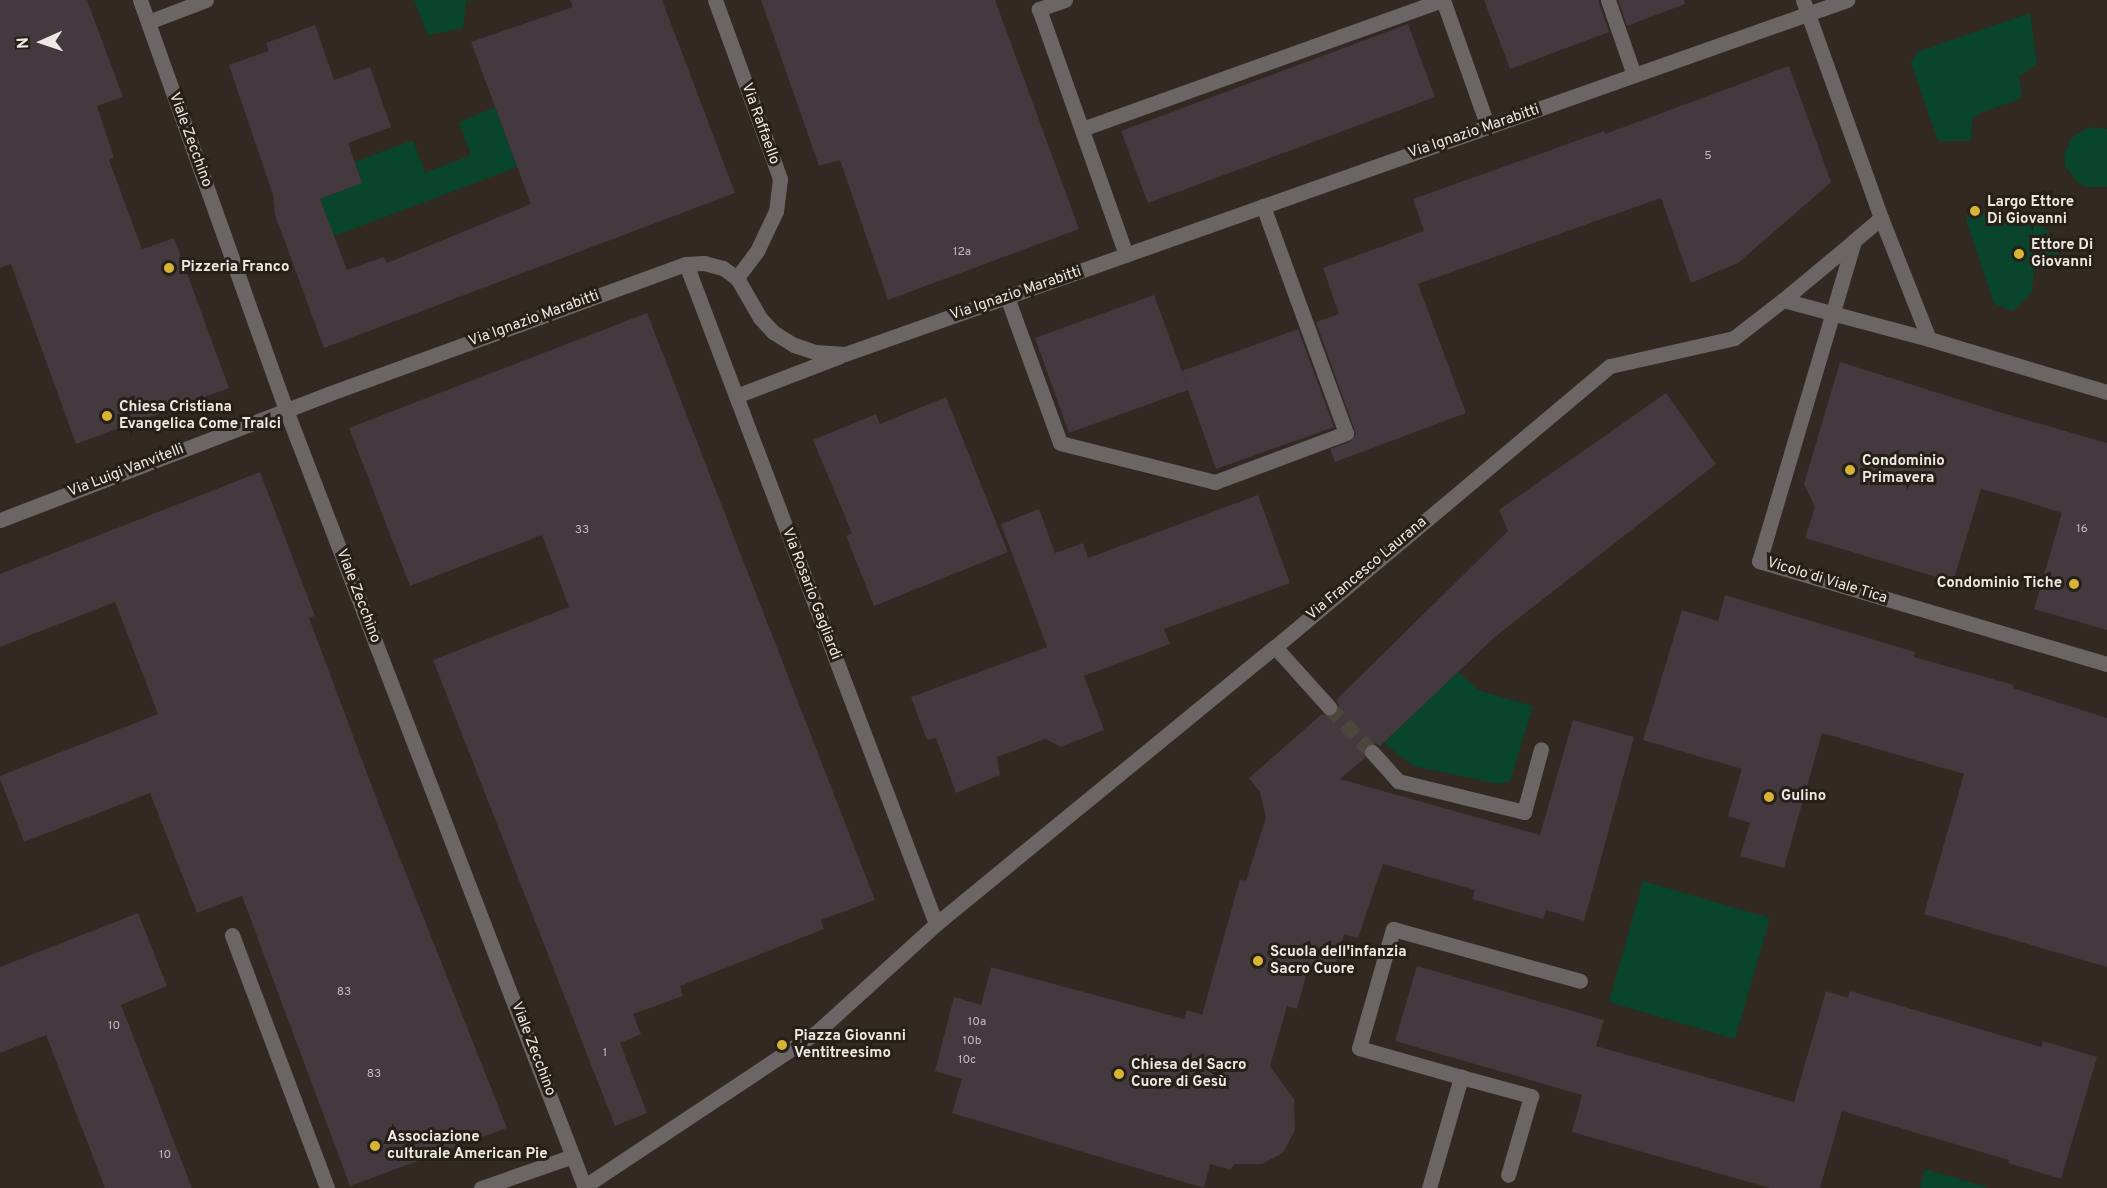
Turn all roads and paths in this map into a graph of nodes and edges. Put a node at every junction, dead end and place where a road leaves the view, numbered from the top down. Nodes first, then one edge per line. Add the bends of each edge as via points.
1 (140, 0) edge
2 (206, 0) edge
3 (715, 0) edge
4 (1065, 0) edge
5 (1442, 0) edge
6 (1608, 0) edge
7 (1846, 0) edge
8 (1805, 7) edge
9 (148, 22) junction
10 (1634, 75) junction
11 (1488, 127) junction
12 (1082, 129) junction
13 (1263, 206) junction
14 (1881, 218) junction
15 (1854, 241) junction
16 (1126, 255) junction
17 (686, 264) junction
18 (737, 278) junction
19 (1007, 297) junction
20 (1783, 300) junction
21 (1833, 313) junction
22 (1929, 339) junction
23 (845, 354) junction
24 (2107, 392) edge
25 (736, 396) junction
26 (286, 410) junction
27 (0, 520) edge
28 (1275, 647) junction
29 (2107, 664) edge
30 (1329, 707) tunnel mouth
31 (1541, 749) dead end
32 (1372, 752) tunnel mouth
33 (936, 924) junction
34 (232, 935) dead end
35 (1580, 981) dead end
36 (1461, 1077) junction
37 (573, 1156) junction
38 (1508, 1175) dead end
39 (585, 1187) edge
40 (327, 1188) edge
41 (481, 1188) edge
42 (1429, 1188) edge

1 - 9 street, Viale Zecchino
2 - 9 street
3 - 18 street, Via Raffaello via 780,179 776,211 757,251
4 - 12 street via 1039,9
5 - 11 street
5 - 12 street
6 - 10 street
7 - 8 street, Via Ignazio Marabitti
8 - 10 street, Via Ignazio Marabitti via 1774,26
8 - 14 street
9 - 26 street, Viale Zecchino
10 - 11 street, Via Ignazio Marabitti
11 - 13 street, Via Ignazio Marabitti
12 - 16 street
13 - 16 street, Via Ignazio Marabitti
13 - 19 street via 1346,433 1215,482 1060,443
14 - 15 street, Via Francesco Laurana
14 - 22 street
15 - 20 street, Via Francesco Laurana
15 - 21 street
16 - 19 street, Via Ignazio Marabitti
17 - 18 street, Via Ignazio Marabitti via 723,268
17 - 25 street, Via Rosario Gagliardi
17 - 26 street, Via Ignazio Marabitti
18 - 23 street, Via Ignazio Marabitti via 754,309 773,332 815,352
19 - 23 street, Via Ignazio Marabitti
20 - 21 street
20 - 28 street, Via Francesco Laurana via 1734,338 1610,366
21 - 22 street
21 - 29 street, Vicolo di Viale Tica via 1759,561
22 - 24 street
23 - 25 street
25 - 33 street, Via Rosario Gagliardi
26 - 27 street, Via Luigi Vanvitelli
26 - 37 street, Viale Zecchino
28 - 30 street
28 - 33 street, Via Francesco Laurana
31 - 32 street via 1524,812 1398,781
33 - 39 street, Via Francesco Laurana via 818,1031
34 - 40 street
35 - 36 street via 1392,929 1359,1048
36 - 38 street via 1531,1096
36 - 42 street
37 - 39 street, Viale Zecchino
37 - 41 street

